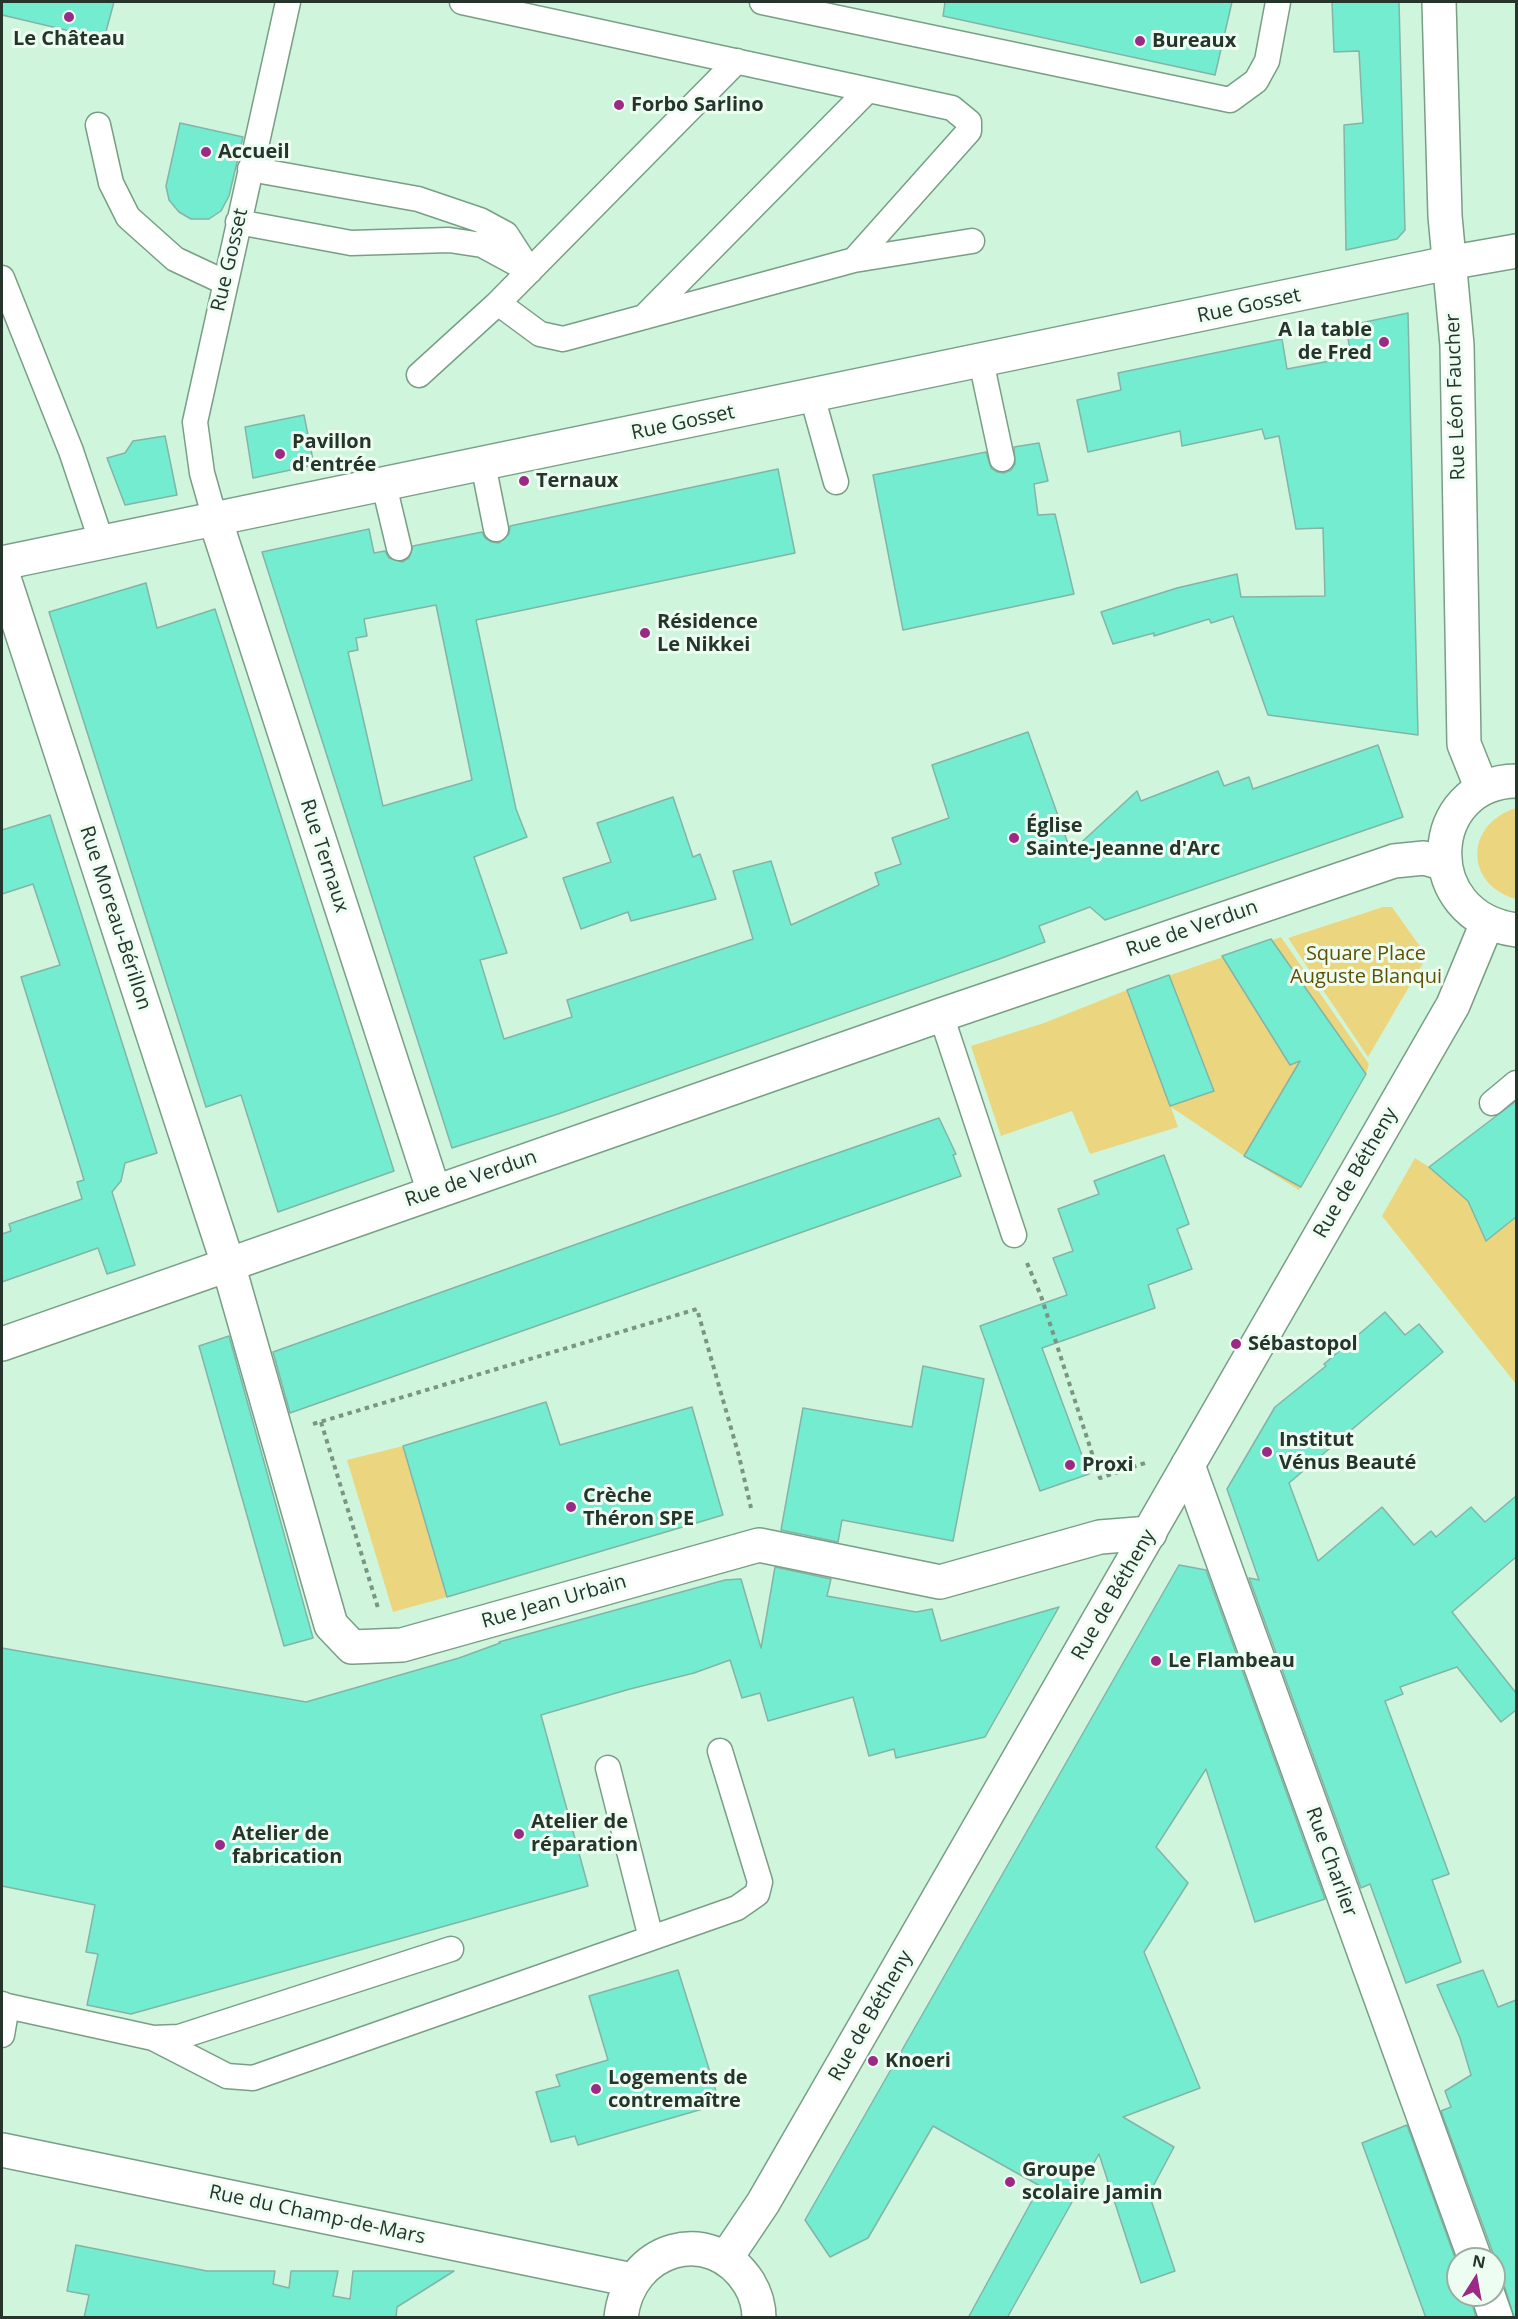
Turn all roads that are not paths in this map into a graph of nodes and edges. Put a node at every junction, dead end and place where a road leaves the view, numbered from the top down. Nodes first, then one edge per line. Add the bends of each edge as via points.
1 (288, 2) edge
2 (462, 2) edge
3 (762, 2) edge
4 (1278, 2) edge
5 (1439, 2) edge
6 (737, 61) junction
7 (868, 90) junction
8 (98, 125) dead end
9 (250, 169) junction
10 (238, 222) junction
11 (972, 241) dead end
12 (1516, 251) edge
13 (854, 260) junction
14 (1448, 263) junction
15 (530, 271) junction
16 (2, 278) edge
17 (224, 282) junction
18 (498, 303) junction
19 (643, 318) junction
20 (973, 363) junction
21 (419, 375) dead end
22 (812, 396) junction
23 (995, 455) dead end
24 (483, 464) junction
25 (836, 482) dead end
26 (384, 485) junction
27 (214, 519) junction
28 (496, 528) dead end
29 (102, 543) junction
30 (399, 548) dead end
31 (2, 563) edge
32 (2, 572) edge
33 (1516, 781) edge
34 (1482, 789) junction
35 (1444, 864) junction
36 (1509, 929) edge
37 (941, 1015) junction
38 (1516, 1083) edge
39 (1492, 1102) dead end
40 (434, 1192) junction
41 (1014, 1234) road end
42 (228, 1264) junction
43 (2, 1344) edge
44 (1188, 1465) junction
45 (1150, 1533) junction
46 (720, 1751) dead end
47 (608, 1768) dead end
48 (651, 1938) junction
49 (451, 1949) dead end
50 (4, 2005) edge
51 (2, 2035) edge
52 (153, 2038) junction
53 (2, 2150) edge
54 (1471, 2247) edge
55 (726, 2258) junction
56 (632, 2280) junction
57 (621, 2318) edge
58 (759, 2318) edge

1 - 9 lane, Rue Gosset
2 - 6 lane
3 - 4 lane via 1230,100 1256,81 1267,61
5 - 14 street, Rue Léon Faucher
6 - 7 lane
6 - 15 lane
7 - 13 lane via 952,108 969,122 969,131
7 - 19 lane
8 - 17 lane via 111,183 128,217 175,258
9 - 10 lane, Rue Gosset
9 - 15 lane via 418,199 480,220 506,234
10 - 15 lane via 351,243 449,240 482,245
10 - 17 lane, Rue Gosset
11 - 13 lane
12 - 14 street, Rue Gosset
13 - 19 lane
14 - 20 street, Rue Gosset
14 - 34 street, Rue Léon Faucher via 1457,345 1464,744
15 - 18 lane
16 - 29 lane via 71,452
17 - 27 lane, Rue Gosset via 195,422
18 - 19 lane via 540,334 563,339
18 - 21 lane
20 - 22 street, Rue Gosset
20 - 23 lane
22 - 24 street, Rue Gosset
22 - 25 lane
24 - 26 street, Rue Gosset
24 - 28 lane
26 - 27 street, Rue Gosset
26 - 30 lane
27 - 29 street, Rue Gosset
27 - 40 street, Rue Ternaux
29 - 31 street, Rue Gosset
32 - 42 street, Rue Moreau-Bérillon
33 - 34 street via 1494,783
34 - 35 street via 1453,819 1446,838
35 - 36 street via 1452,888 1467,909
35 - 37 street, Rue de Verdun via 1424,858 1394,861
36 - 44 street, Rue de Bétheny via 1453,1005
37 - 40 street, Rue de Verdun
37 - 41 lane
38 - 39 lane
40 - 42 street, Rue de Verdun
42 - 43 street, Rue de Verdun
42 - 45 street, Rue Jean Urbain via 331,1625 352,1647 402,1645 759,1545 939,1582 1100,1537
44 - 45 street, Rue de Bétheny
44 - 54 street, Rue Charlier
45 - 55 street, Rue de Bétheny via 763,2203
46 - 48 lane via 760,1882 757,1894 737,1908
47 - 48 lane
48 - 52 lane via 253,2078 226,2076
49 - 52 lane via 179,2037
50 - 51 lane
50 - 52 lane
53 - 56 street, Rue du Champ-de-Mars
55 - 56 street via 706,2250 664,2253 646,2264
55 - 58 street via 742,2272 753,2291
56 - 57 street

